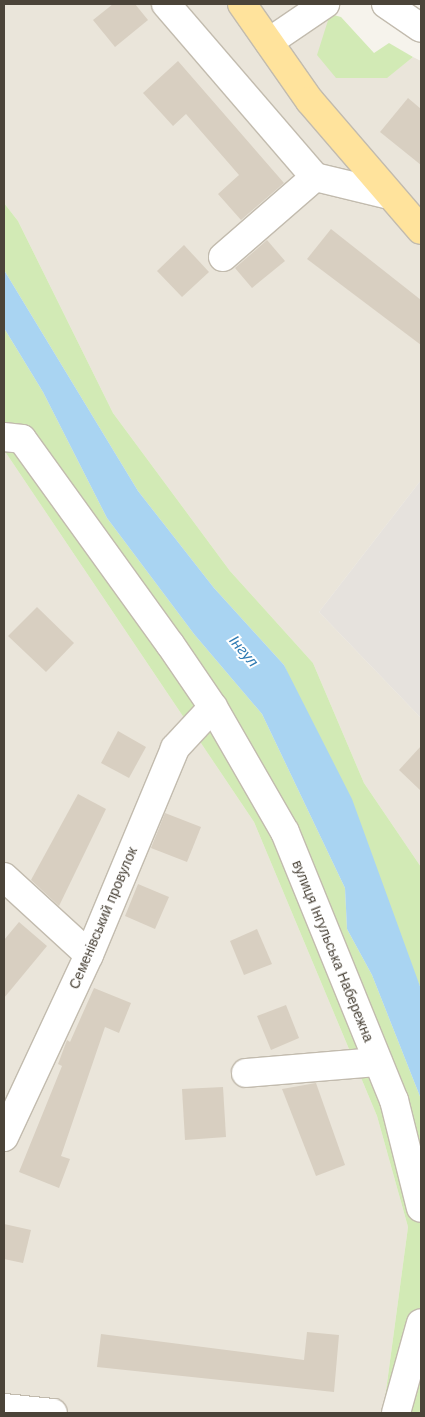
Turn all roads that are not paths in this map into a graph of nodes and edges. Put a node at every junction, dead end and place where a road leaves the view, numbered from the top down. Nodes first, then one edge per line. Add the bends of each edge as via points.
1 (166, 4) edge
2 (242, 4) edge
3 (325, 4) edge
4 (386, 4) edge
5 (421, 28) edge
6 (269, 42) junction
7 (315, 177) junction
8 (386, 194) junction
9 (421, 230) edge
10 (223, 257) dead end
11 (4, 437) edge
12 (213, 707) junction
13 (4, 877) edge
14 (89, 955) junction
15 (378, 1062) junction
16 (246, 1072) dead end
17 (4, 1138) edge
18 (421, 1208) edge
19 (421, 1323) edge
20 (4, 1408) edge
21 (53, 1413) edge
22 (396, 1413) edge

1 - 7 street
2 - 6 main road
3 - 6 street
4 - 5 street
6 - 8 main road
7 - 8 street
7 - 10 street
8 - 9 main road
11 - 12 street, вулиця Інгульська Набережна via 22,439
12 - 14 street, Семенівський провулок via 175,748
12 - 15 street, вулиця Інгульська Набережна via 284,832
13 - 14 street
14 - 17 street, Семенівський провулок
15 - 16 street
15 - 18 street, вулиця Інгульська Набережна via 394,1100
19 - 22 street
20 - 21 street

